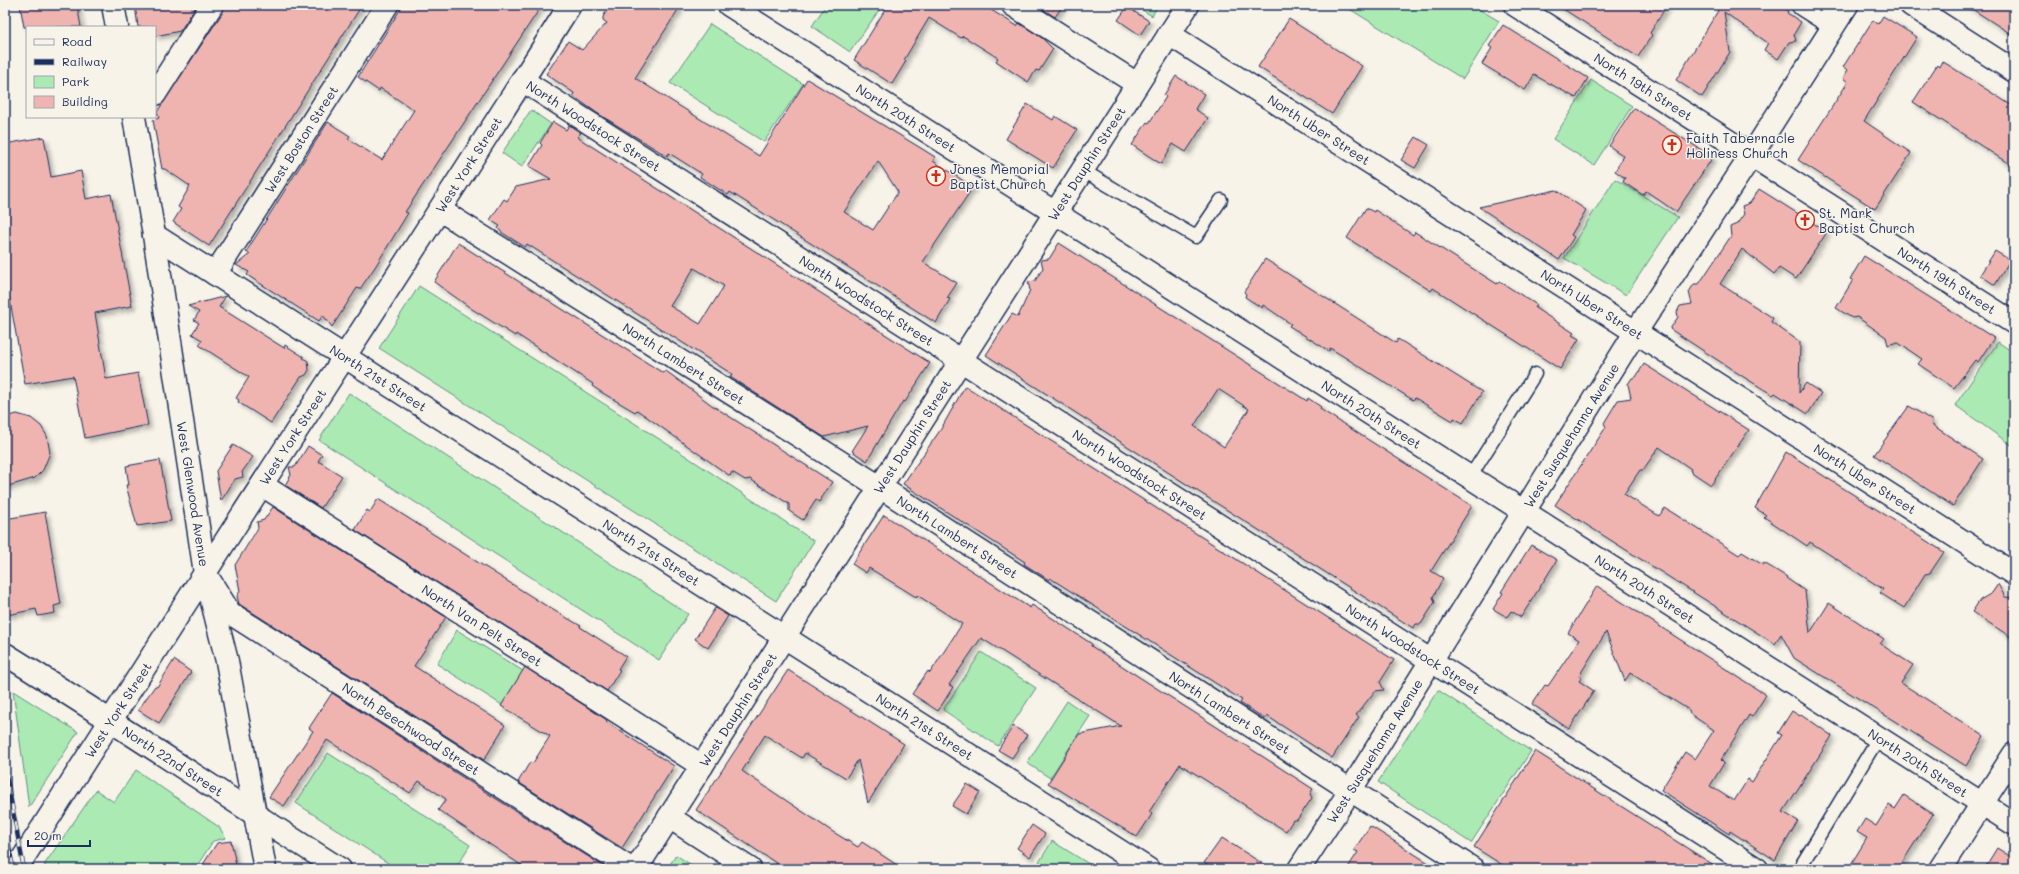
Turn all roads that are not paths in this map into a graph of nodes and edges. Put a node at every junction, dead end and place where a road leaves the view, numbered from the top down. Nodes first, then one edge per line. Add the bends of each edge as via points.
1 (113, 5) edge
2 (212, 5) edge
3 (387, 5) edge
4 (570, 5) edge
5 (729, 5) edge
6 (1013, 5) edge
7 (1188, 5) edge
8 (1514, 5) edge
9 (1803, 5) edge
10 (1846, 5) edge
11 (1911, 5) edge
12 (1833, 24) junction
13 (117, 26) edge
14 (1169, 34) junction
15 (2014, 71) edge
16 (522, 80) junction
17 (1137, 84) junction
18 (156, 92) edge
19 (136, 120) edge
20 (1752, 156) junction
21 (1082, 170) junction
22 (1221, 200) dead end
23 (440, 210) junction
24 (1055, 212) junction
25 (154, 235) junction
26 (215, 274) junction
27 (2014, 323) edge
28 (1636, 333) junction
29 (344, 356) junction
30 (960, 362) junction
31 (1535, 374) dead end
32 (1470, 478) junction
33 (262, 484) junction
34 (880, 487) junction
35 (1524, 512) junction
36 (205, 573) junction
37 (2014, 574) edge
38 (784, 637) junction
39 (5, 654) edge
40 (1431, 659) junction
41 (111, 720) junction
42 (1879, 737) junction
43 (2014, 754) edge
44 (702, 766) junction
45 (1350, 791) junction
46 (1982, 804) junction
47 (255, 815) junction
48 (669, 817) junction
49 (2014, 824) edge
50 (16, 869) edge
51 (265, 869) edge
52 (340, 869) edge
53 (631, 869) edge
54 (636, 869) edge
55 (750, 869) edge
56 (1148, 869) edge
57 (1299, 869) edge
58 (1473, 869) edge
59 (1757, 869) edge
60 (1799, 869) edge
61 (1940, 869) edge

1 - 13 street
2 - 18 street
3 - 26 street, West Boston Street
4 - 16 street, West York Street
5 - 24 street, North 20th Street
6 - 17 street
7 - 14 street, West Dauphin Street
8 - 20 street, North 19th Street
9 - 12 street
10 - 12 street, West Susquehanna Avenue
11 - 15 street
12 - 20 street, West Susquehanna Avenue
14 - 17 street, West Dauphin Street
14 - 28 street, North Uber Street
16 - 23 street, West York Street
16 - 30 street, North Woodstock Street
17 - 21 street, West Dauphin Street
19 - 25 street, West Glenwood Avenue
20 - 27 street, North 19th Street
20 - 28 street, West Susquehanna Avenue
21 - 22 lane via 1196,237
21 - 24 street, West Dauphin Street
23 - 29 street, West York Street
23 - 34 street, North Lambert Street
24 - 30 street, West Dauphin Street
24 - 32 street, North 20th Street
25 - 26 street, North 21st Street
25 - 36 street, West Glenwood Avenue
26 - 29 street, North 21st Street
28 - 35 street, West Susquehanna Avenue
28 - 37 street, North Uber Street
29 - 33 street, West York Street
29 - 38 street, North 21st Street
30 - 34 street, West Dauphin Street
30 - 40 street, North Woodstock Street
31 - 32 lane
32 - 35 street, North 20th Street
33 - 36 street, West York Street
33 - 44 street, North Van Pelt Street
34 - 38 street, West Dauphin Street
34 - 45 street, North Lambert Street
35 - 40 street, West Susquehanna Avenue
35 - 42 street, North 20th Street
36 - 41 street, West York Street
36 - 47 street, West Glenwood Avenue via 228,661
36 - 53 street, North Beechwood Street via 230,613
38 - 44 street, West Dauphin Street
38 - 56 street, North 21st Street
39 - 41 street, North 22nd Street
40 - 45 street, West Susquehanna Avenue
40 - 59 street, North Woodstock Street
41 - 47 street, North 22nd Street
41 - 50 street, West York Street
42 - 46 street, North 20th Street
42 - 60 lane
43 - 46 street
44 - 48 street, West Dauphin Street
45 - 57 street, West Susquehanna Avenue
45 - 58 street, North Lambert Street
46 - 49 street, North 20th Street
46 - 61 street
47 - 51 street, West Glenwood Avenue
47 - 52 street, North 22nd Street
48 - 54 street, West Dauphin Street
48 - 55 street

